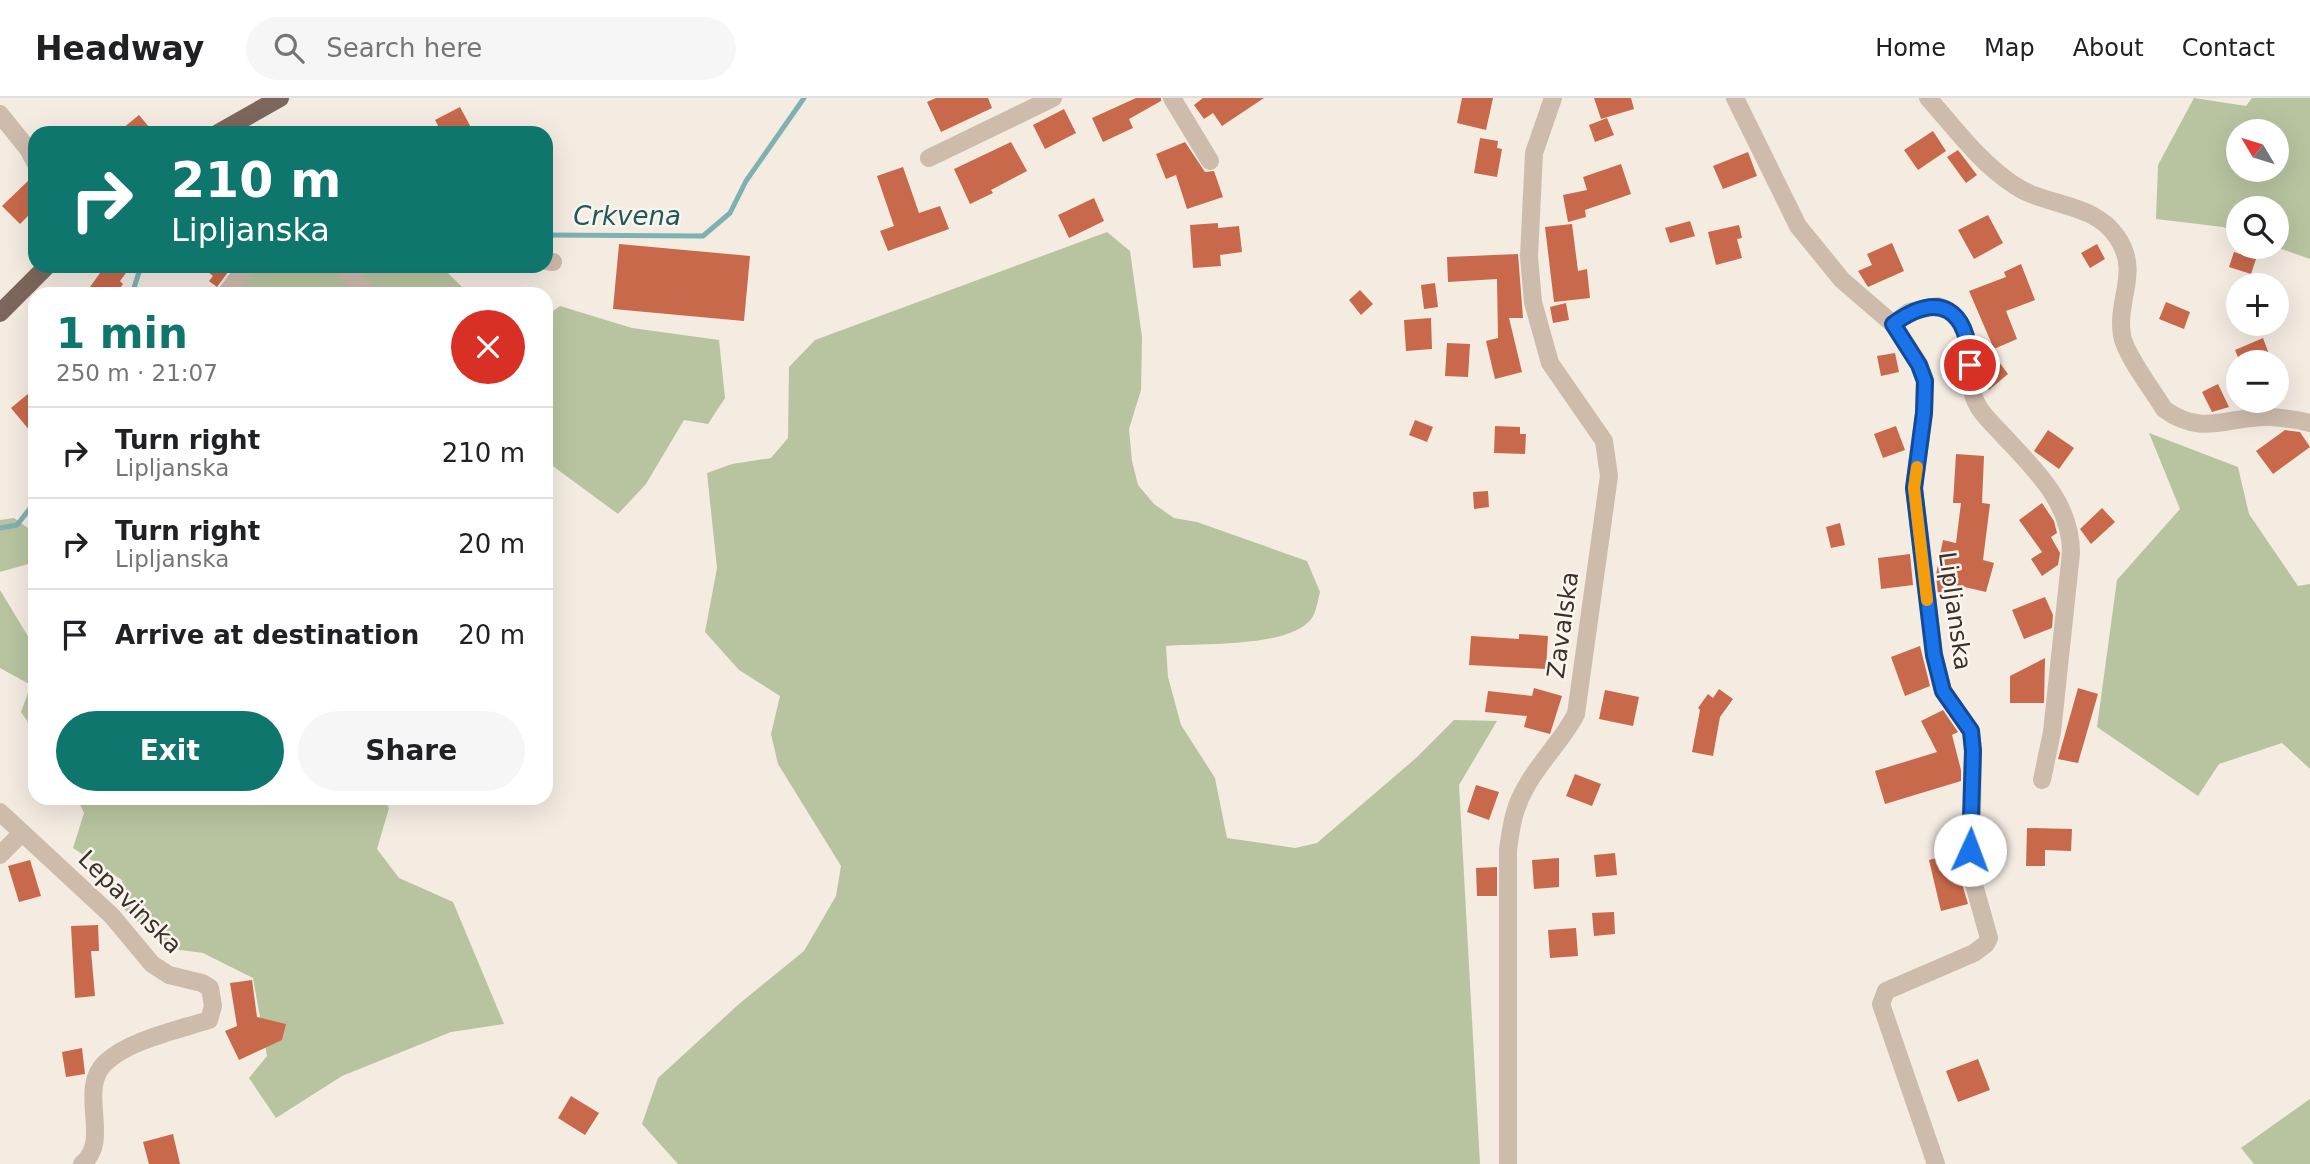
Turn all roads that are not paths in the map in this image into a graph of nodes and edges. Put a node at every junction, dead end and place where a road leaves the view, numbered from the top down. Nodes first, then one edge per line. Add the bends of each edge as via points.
1 (280, 98) edge
2 (1053, 98) edge
3 (1172, 98) edge
4 (1553, 98) edge
5 (1735, 98) edge
6 (1928, 98) edge
7 (0, 114) edge
8 (230, 126) edge
9 (28, 149) edge
10 (929, 158) dead end
11 (1210, 161) dead end
12 (40, 273) edge
13 (347, 273) edge
14 (362, 287) edge
15 (0, 313) edge
16 (1893, 324) junction
17 (2310, 423) edge
18 (2042, 779) dead end
19 (0, 812) edge
20 (22, 833) junction
21 (0, 855) edge
22 (82, 1164) edge
23 (1508, 1164) edge
24 (1936, 1164) edge

1 - 8 main road
2 - 10 street
3 - 11 street
4 - 23 street, Zavalska via 1534,153 1529,257 1533,302 1550,363 1604,442 1609,476 1576,714 1526,785 1512,821 1508,850
5 - 16 street, Lipljanska via 1798,226 1842,280
6 - 17 street via 2003,177 2036,197 2087,212 2116,235 2129,271 2122,336 2164,409 2203,426 2271,417
7 - 9 street
12 - 15 main road
13 - 14 street
16 - 18 street via 1909,312 1938,306 1957,318 1969,347 1977,408 2042,477 2066,519 2071,553 2052,732
16 - 24 street, Lipljanska via 1925,381 1914,488 1934,655 1943,691 1971,731 1971,874 1989,938 1974,953 1886,991 1881,1004
19 - 20 street, Lepavinska
20 - 21 street
20 - 22 street, Lepavinska via 112,916 152,964 169,975 210,988 213,1006 209,1020 153,1038 103,1065 93,1101 95,1146

